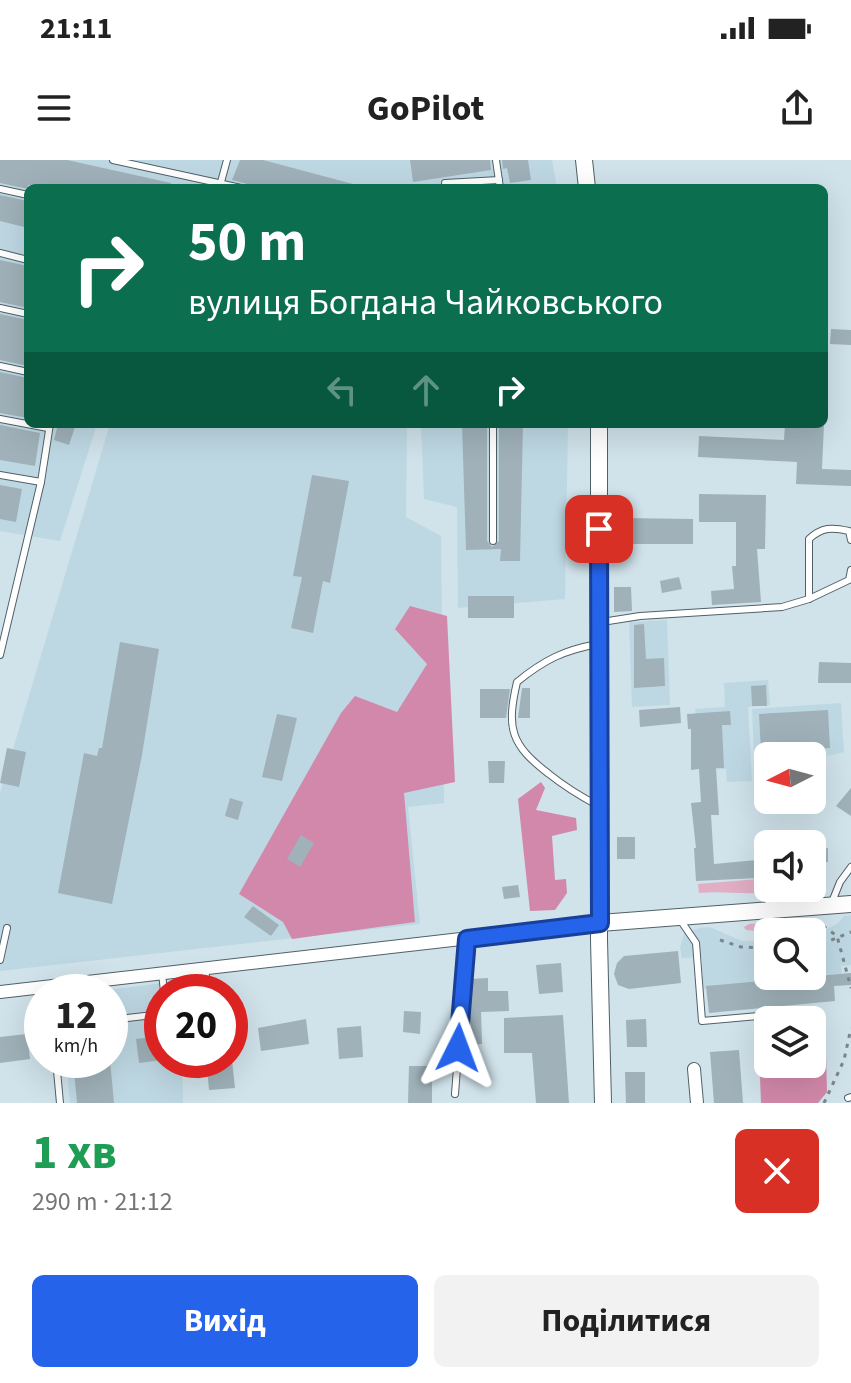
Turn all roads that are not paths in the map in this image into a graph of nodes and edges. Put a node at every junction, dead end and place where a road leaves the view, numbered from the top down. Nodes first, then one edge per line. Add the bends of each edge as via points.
1 (113, 160) edge
2 (227, 160) edge
3 (496, 160) edge
4 (584, 160) edge
5 (221, 182) junction
6 (445, 183) dead end
7 (228, 184) edge
8 (499, 184) edge
9 (587, 184) edge
10 (0, 189) edge
11 (24, 194) edge
12 (0, 253) edge
13 (24, 259) edge
14 (0, 308) edge
15 (24, 313) edge
16 (0, 366) edge
17 (24, 371) edge
18 (0, 419) edge
19 (24, 422) edge
20 (49, 428) edge
21 (493, 428) edge
22 (599, 428) edge
23 (0, 475) edge
24 (41, 482) junction
25 (851, 540) edge
26 (493, 541) dead end
27 (851, 570) edge
28 (809, 599) junction
29 (598, 623) junction
30 (598, 644) junction
31 (0, 655) edge
32 (600, 806) junction
33 (851, 867) edge
34 (769, 902) edge
35 (851, 904) edge
36 (831, 906) junction
37 (770, 911) junction
38 (679, 918) junction
39 (600, 923) junction
40 (7, 928) dead end
41 (467, 939) junction
42 (0, 960) edge
43 (205, 968) junction
44 (162, 973) joint
45 (206, 974) edge
46 (128, 978) edge
47 (24, 991) edge
48 (0, 992) edge
49 (754, 1016) edge
50 (694, 1069) dead end
51 (58, 1078) edge
52 (455, 1094) dead end
53 (60, 1103) edge
54 (603, 1103) edge
55 (697, 1103) edge

1 - 5 lane
2 - 5 lane
3 - 8 lane
4 - 9 street
5 - 7 lane
6 - 8 lane
10 - 11 lane
12 - 13 lane
14 - 15 lane
16 - 17 lane
18 - 19 lane
20 - 24 lane
21 - 26 lane
22 - 29 street
23 - 24 lane
24 - 31 lane
25 - 28 lane via 849,531 835,527 819,529 809,539
27 - 28 lane via 849,580
28 - 29 lane via 782,607
29 - 30 street
30 - 32 street
30 - 32 lane via 543,661 517,682 512,721 525,756
32 - 39 street
33 - 36 lane
34 - 37 lane
35 - 36 street
36 - 37 street
37 - 38 street
38 - 39 street
38 - 49 lane via 696,943 702,1021
39 - 41 street
39 - 54 street
40 - 42 lane
41 - 43 street
41 - 52 lane
43 - 44 street
43 - 45 lane
44 - 46 street
47 - 48 street
50 - 55 street
51 - 53 lane

